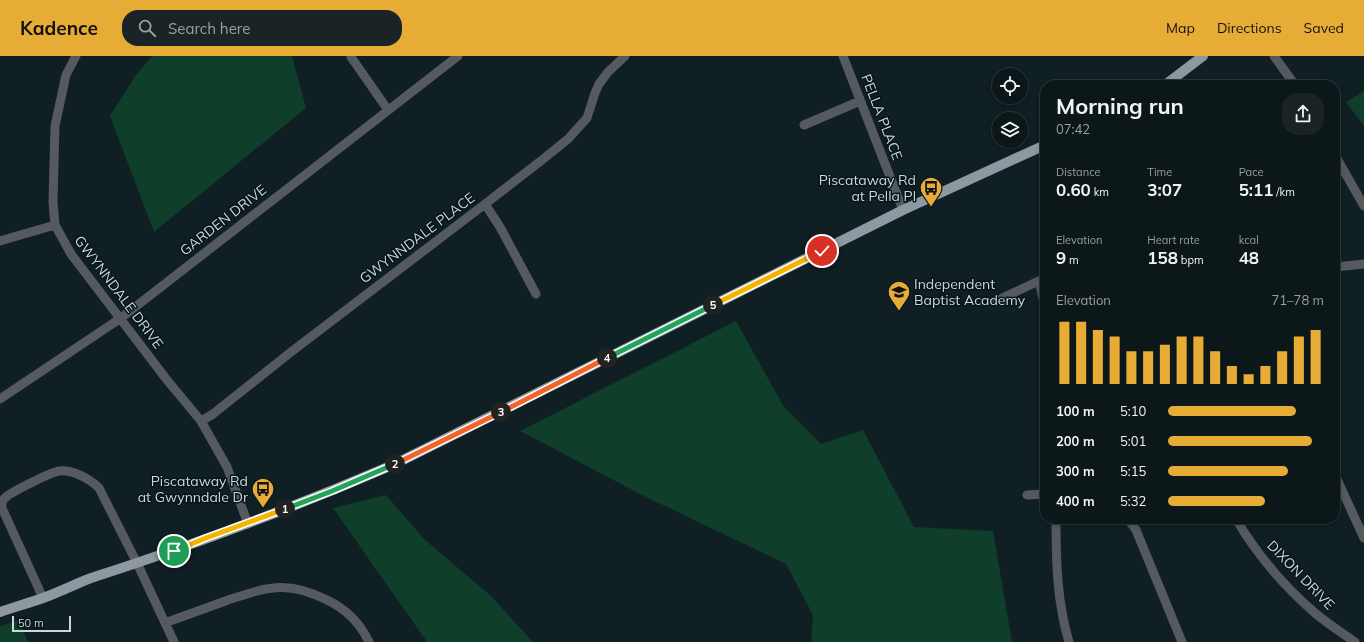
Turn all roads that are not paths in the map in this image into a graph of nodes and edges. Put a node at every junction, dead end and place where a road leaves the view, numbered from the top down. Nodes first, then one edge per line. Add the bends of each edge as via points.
1 (76, 56) edge
2 (458, 56) edge
3 (625, 56) edge
4 (843, 56) edge
5 (1203, 56) edge
6 (1274, 56) edge
7 (351, 57) dead end
8 (1172, 80) edge
9 (1291, 80) edge
10 (860, 101) junction
11 (388, 110) junction
12 (804, 125) dead end
13 (1040, 147) edge
14 (1340, 164) edge
15 (485, 204) junction
16 (1364, 206) edge
17 (903, 210) junction
18 (55, 225) junction
19 (0, 241) edge
20 (1364, 264) edge
21 (1340, 266) edge
22 (1040, 280) edge
23 (536, 294) dead end
24 (996, 301) dead end
25 (121, 318) junction
26 (0, 399) edge
27 (200, 421) junction
28 (1340, 486) edge
29 (1040, 494) edge
30 (1026, 495) dead end
31 (248, 524) junction
32 (1056, 524) edge
33 (1132, 524) edge
34 (1239, 524) edge
35 (1364, 538) edge
36 (137, 563) junction
37 (44, 598) junction
38 (0, 612) edge
39 (165, 623) junction
40 (174, 642) edge
41 (369, 642) edge
42 (1069, 642) edge
43 (1182, 642) edge
44 (1355, 642) edge

1 - 18 street, GWYNNDALE DRIVE via 66,75 55,126
2 - 11 street, GARDEN DRIVE
3 - 15 street, GWYNNDALE PLACE via 599,84 587,118 581,126
4 - 10 street, PELLA PLACE
5 - 8 main road
6 - 9 street
7 - 11 street
10 - 12 street
10 - 17 street, PELLA PLACE
11 - 25 street, GARDEN DRIVE
13 - 17 main road
14 - 16 street
15 - 23 street
15 - 27 street, GWYNNDALE PLACE via 213,414
17 - 31 main road via 395,464
18 - 19 street
18 - 25 street, GWYNNDALE DRIVE via 71,254
20 - 21 street
22 - 24 street
25 - 26 street, GARDEN DRIVE
25 - 27 street, GWYNNDALE DRIVE
27 - 31 street, GWYNNDALE DRIVE via 227,467
28 - 35 street
29 - 30 street
31 - 36 main road
32 - 42 street via 1058,587
33 - 43 street
34 - 44 street, DIXON DRIVE via 1270,567 1302,600
36 - 37 main road
36 - 37 street via 93,481 71,472 58,471 10,493 2,503 4,514
36 - 39 street
37 - 38 main road
39 - 40 street
39 - 41 street via 256,591 288,587 304,590 335,604 355,620

